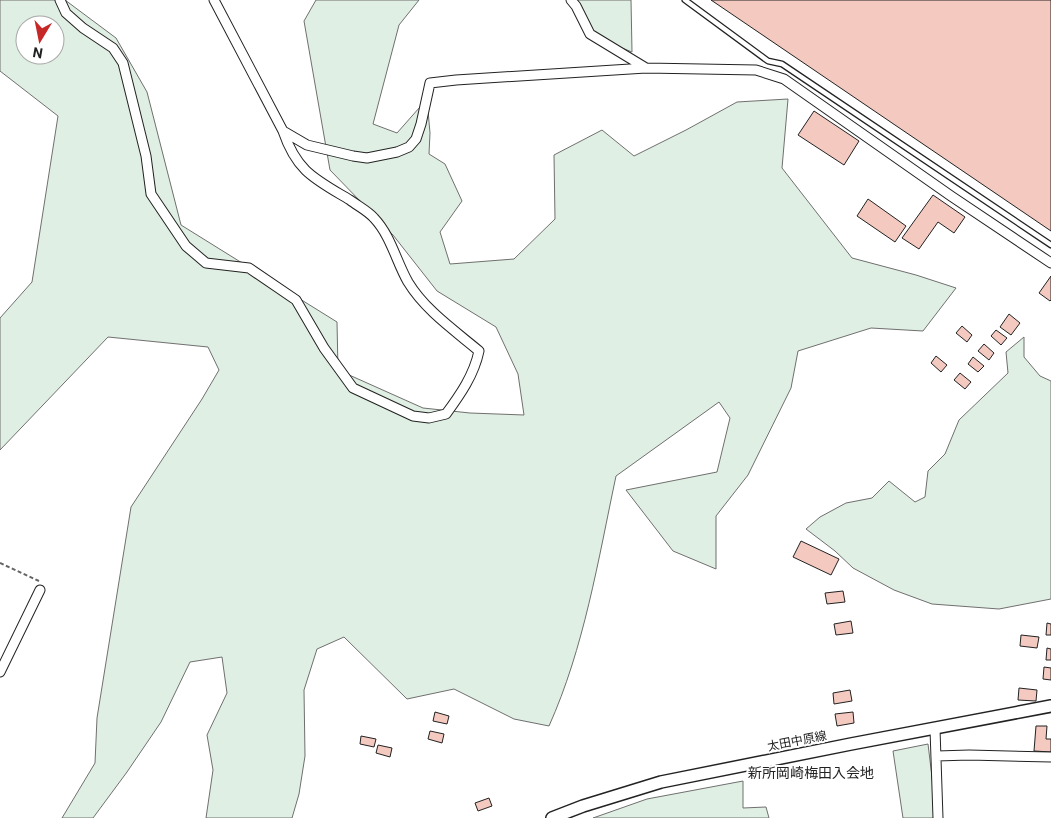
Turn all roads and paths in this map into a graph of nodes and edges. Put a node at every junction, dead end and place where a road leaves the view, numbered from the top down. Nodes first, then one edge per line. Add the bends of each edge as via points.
1 (60, 0) edge
2 (214, 0) edge
3 (570, 0) edge
4 (685, 0) edge
5 (646, 68) junction
6 (283, 131) junction
7 (1051, 245) edge
8 (1051, 263) edge
9 (0, 563) edge
10 (40, 590) joint
11 (0, 672) edge
12 (1051, 706) edge
13 (935, 729) junction
14 (937, 756) junction
15 (1051, 757) edge
16 (552, 818) edge
17 (938, 818) edge

1 - 6 street via 66,13 113,48 123,63 152,194 186,246 206,263 249,268 296,300 324,348 353,388 413,416 429,418 446,414 460,395 479,351 415,292 382,226 372,215 311,176 288,147
2 - 6 street
3 - 5 street via 590,34
4 - 7 lane via 768,61 782,64
5 - 6 street via 430,83 416,139 409,147 367,158 307,145
5 - 8 street via 756,70 784,80
9 - 10 path via 40,581
10 - 11 street
12 - 13 main road, 太田中原線
13 - 14 street
13 - 16 main road, 太田中原線 via 661,782
14 - 15 street
14 - 17 street

